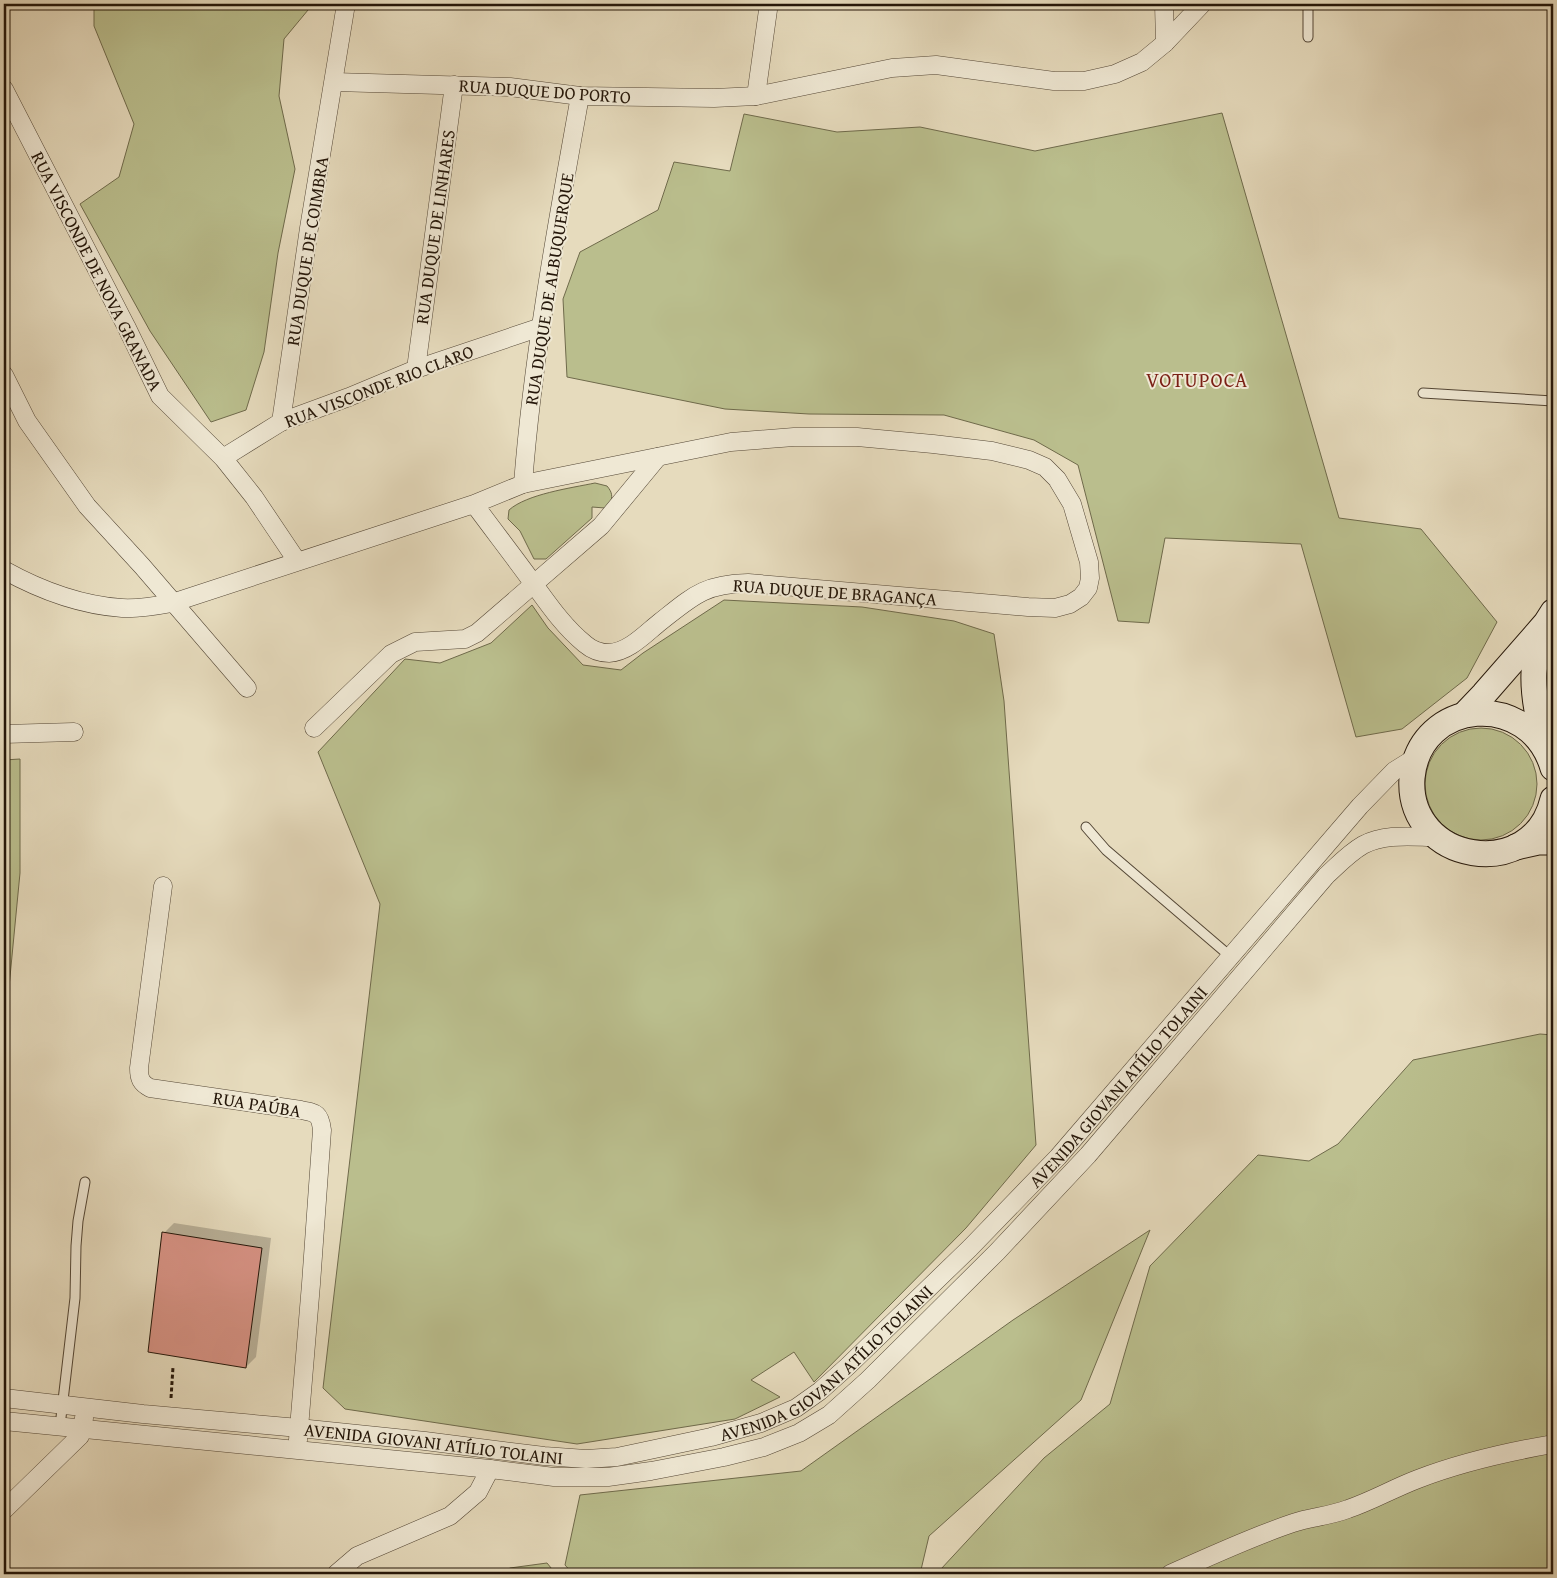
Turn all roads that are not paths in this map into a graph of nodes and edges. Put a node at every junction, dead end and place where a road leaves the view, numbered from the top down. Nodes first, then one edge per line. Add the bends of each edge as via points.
1 (346, 4) edge
2 (767, 4) edge
3 (1164, 4) edge
4 (1202, 4) edge
5 (1308, 4) edge
6 (1308, 37) dead end
7 (1165, 43) junction
8 (334, 82) junction
9 (454, 85) junction
10 (4, 89) edge
11 (580, 96) junction
12 (756, 96) junction
13 (541, 327) junction
14 (416, 369) junction
15 (4, 375) edge
16 (1423, 393) dead end
17 (1553, 401) edge
18 (281, 422) junction
19 (658, 457) junction
20 (223, 458) junction
21 (523, 484) junction
22 (474, 504) junction
23 (298, 561) junction
24 (4, 570) edge
25 (534, 584) junction
26 (172, 603) junction
27 (1550, 617) edge
28 (247, 688) dead end
29 (1464, 715) junction
30 (314, 728) dead end
31 (74, 732) dead end
32 (4, 734) edge
33 (1418, 756) junction
34 (1550, 757) edge
35 (1553, 799) edge
36 (1086, 827) dead end
37 (1437, 837) junction
38 (1553, 842) edge
39 (1514, 848) junction
40 (163, 886) dead end
41 (1231, 957) junction
42 (85, 1182) dead end
43 (4, 1398) edge
44 (63, 1405) junction
45 (85, 1407) junction
46 (4, 1421) edge
47 (60, 1426) junction
48 (83, 1428) junction
49 (299, 1428) junction
50 (1553, 1444) edge
51 (297, 1450) junction
52 (490, 1469) junction
53 (4, 1510) edge
54 (336, 1574) edge
55 (1170, 1574) edge

1 - 8 street, RUA DUQUE DE COIMBRA
2 - 12 street
3 - 7 street
4 - 7 street, RUA DUQUE DO PORTO
5 - 6 lane
7 - 12 street, RUA DUQUE DO PORTO via 1142,62 1115,74 1084,81 1054,81 936,65 892,68
8 - 9 street, RUA DUQUE DO PORTO
8 - 18 street, RUA DUQUE DE COIMBRA
9 - 11 street, RUA DUQUE DO PORTO via 510,86
9 - 14 street, RUA DUQUE DE LINHARES
10 - 20 street, RUA VISCONDE DE NOVA GRANADA via 160,396
11 - 12 street, RUA DUQUE DO PORTO
11 - 13 street, RUA DUQUE DE ALBUQUERQUE
13 - 14 street, RUA VISCONDE RIO CLARO
13 - 21 street, RUA DUQUE DE ALBUQUERQUE
14 - 18 street, RUA VISCONDE RIO CLARO
15 - 26 street via 27,421 87,506
16 - 17 lane
18 - 20 street, RUA VISCONDE RIO CLARO
19 - 21 street
19 - 25 street via 601,526
19 - 25 street, RUA DUQUE DE BRAGANÇA via 732,442 794,437 857,437 933,444 1029,460 1045,467 1057,479 1072,504 1089,562 1088,588 1070,604 1055,608 1028,608 728,583 691,597 630,646 610,653 598,652 586,645 556,616
20 - 23 street, RUA VISCONDE DE NOVA GRANADA
21 - 22 street
22 - 23 street
22 - 25 street, RUA DUQUE DE BRAGANÇA
23 - 26 street
24 - 26 street via 61,596 90,602 122,608
25 - 30 street via 478,633 465,640 415,642 391,654
26 - 28 street
27 - 29 street
27 - 34 street via 1537,654 1534,689 1539,722
29 - 33 street via 1436,730
29 - 34 street via 1501,714 1518,721 1533,732
31 - 32 street
33 - 37 street via 1412,778 1414,800 1422,820
33 - 41 street, AVENIDA GIOVANI ATÍLIO TOLAINI via 1394,771 1360,806
35 - 39 street via 1543,824
36 - 41 lane via 1106,850
37 - 39 street via 1454,848 1474,854 1494,854
37 - 52 street, AVENIDA GIOVANI ATÍLIO TOLAINI via 1386,838 1364,845 1339,863 1088,1155 997,1252 829,1415 799,1433 764,1447 651,1472 608,1477 554,1477
38 - 39 street
40 - 49 street, RUA PAÚBA via 139,1079 150,1088 301,1110 320,1118 322,1139
41 - 49 street, AVENIDA GIOVANI ATÍLIO TOLAINI via 1058,1157 848,1366 796,1408 761,1423 711,1437 617,1457 586,1459
42 - 44 lane via 78,1221 75,1298
43 - 44 street, AVENIDA GIOVANI ATÍLIO TOLAINI
44 - 45 street, AVENIDA GIOVANI ATÍLIO TOLAINI
44 - 47 lane
45 - 48 street
45 - 49 street, AVENIDA GIOVANI ATÍLIO TOLAINI
46 - 47 street, AVENIDA GIOVANI ATÍLIO TOLAINI
47 - 48 street, AVENIDA GIOVANI ATÍLIO TOLAINI
48 - 51 street, AVENIDA GIOVANI ATÍLIO TOLAINI
48 - 53 street via 80,1436
49 - 51 street
50 - 55 street via 1480,1458 1344,1511 1295,1522 1258,1535
51 - 52 street, AVENIDA GIOVANI ATÍLIO TOLAINI
52 - 54 street via 478,1492 450,1516 357,1556

